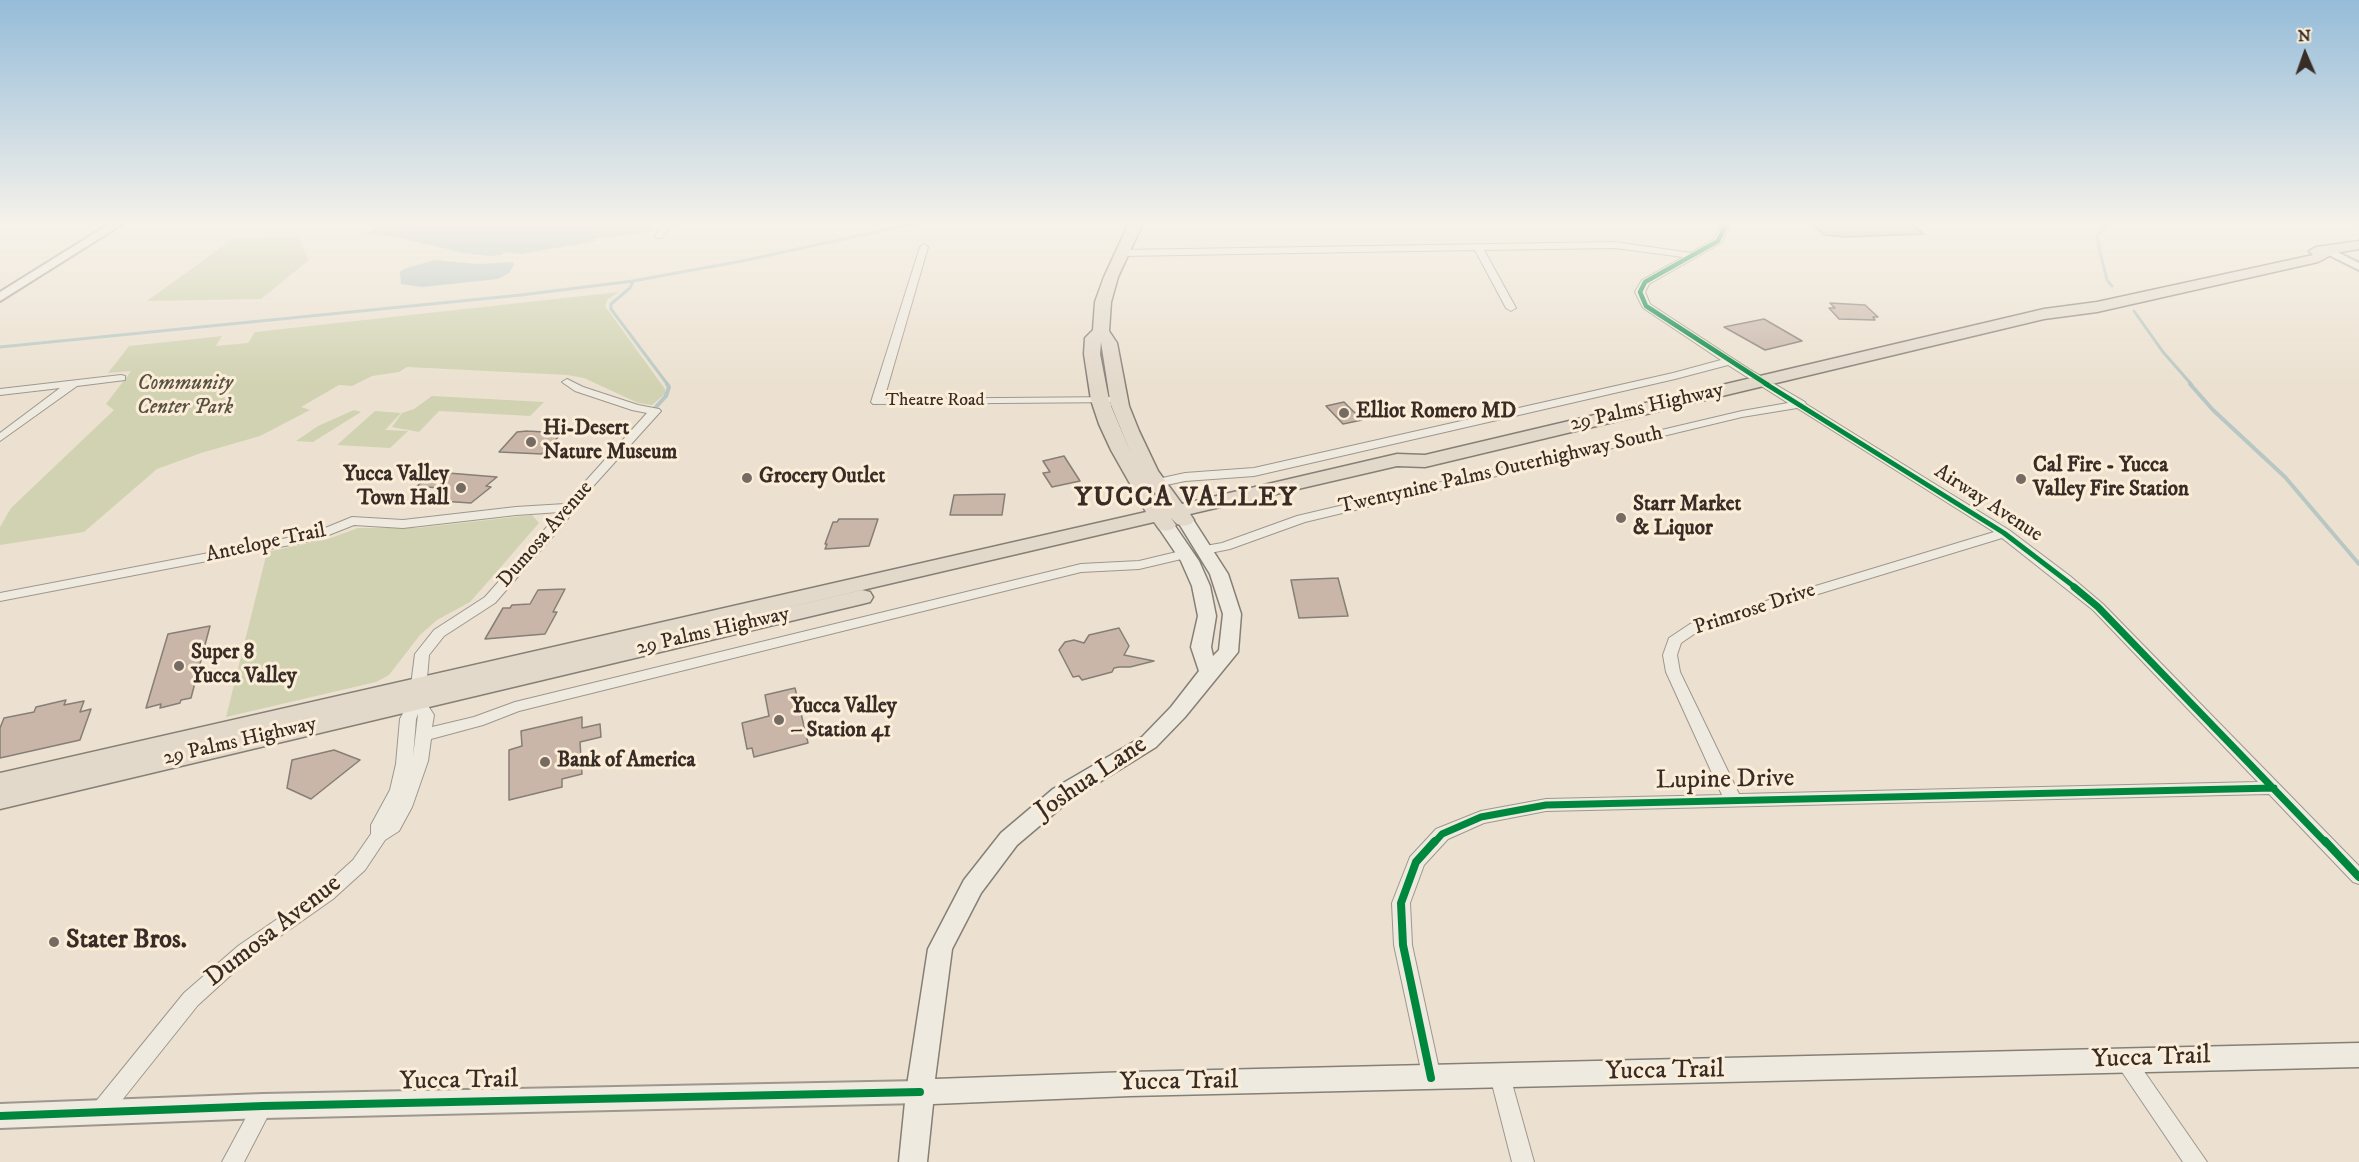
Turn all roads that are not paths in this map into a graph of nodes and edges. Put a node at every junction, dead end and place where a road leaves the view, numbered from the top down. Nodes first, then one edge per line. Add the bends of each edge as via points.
1 (32, 277) edge
2 (915, 277) edge
3 (1111, 277) edge
4 (1494, 277) edge
5 (1653, 277) edge
6 (2231, 277) edge
7 (0, 297) edge
8 (1511, 308) dead end
9 (1730, 361) junction
10 (121, 378) dead end
11 (1761, 381) junction
12 (567, 382) dead end
13 (73, 384) junction
14 (0, 392) edge
15 (1110, 400) junction
16 (1801, 404) junction
17 (0, 438) edge
18 (1157, 483) junction
19 (569, 508) junction
20 (1172, 519) junction
21 (2004, 533) junction
22 (1205, 550) junction
23 (1185, 555) junction
24 (0, 597) edge
25 (1209, 672) junction
26 (418, 693) junction
27 (424, 735) junction
28 (0, 782) edge
29 (2274, 788) junction
30 (0, 800) edge
31 (1733, 800) junction
32 (379, 835) junction
33 (2359, 877) edge
34 (2359, 1055) edge
35 (2125, 1060) junction
36 (1500, 1076) junction
37 (1431, 1078) junction
38 (920, 1092) junction
39 (263, 1106) junction
40 (99, 1112) junction
41 (0, 1116) edge
42 (233, 1162) edge
43 (913, 1162) edge
44 (1523, 1162) edge
45 (2196, 1162) edge

1 - 7 street
2 - 15 street, Theatre Road via 877,402
3 - 15 main road via 1103,302 1101,331 1093,338 1092,354
4 - 8 street
5 - 9 street, Airway Avenue via 1640,292 1642,300
6 - 11 main road, 29 Palms Highway via 2097,307 2044,314
9 - 11 street, Airway Avenue
9 - 18 street via 1254,472
10 - 13 street
11 - 16 street, Airway Avenue
11 - 20 main road, 29 Palms Highway via 1425,461 1407,470
12 - 19 street, Dumosa Avenue via 636,408 655,411
13 - 14 street
13 - 17 street
15 - 18 main road
15 - 20 main road via 1120,450
16 - 21 street, Airway Avenue
16 - 22 street, Twentynine Palms Outerhighway South via 1742,414 1301,519
18 - 20 main road
19 - 24 street, Antelope Trail via 403,524 352,522 315,536
19 - 26 street, Dumosa Avenue via 490,600 439,633 422,654
20 - 22 main road, Joshua Lane
20 - 23 main road
20 - 26 main road, 29 Palms Highway
21 - 29 street, Airway Avenue via 2098,607
21 - 31 street, Primrose Drive via 1695,627 1674,641 1670,655 1673,672
22 - 25 main road, Joshua Lane via 1219,574 1232,614 1228,652
23 - 25 main road via 1205,603 1207,616 1201,647
23 - 27 street via 1139,565 1082,568 515,706 478,721
25 - 38 main road, Joshua Lane via 1149,742 1061,795 1009,839 972,886 940,950
26 - 27 street, Dumosa Avenue via 426,714
26 - 28 main road, 29 Palms Highway
26 - 30 main road, 29 Palms Highway
26 - 32 street, Dumosa Avenue via 408,719 398,790 379,825
27 - 32 street, Dumosa Avenue via 420,761 404,807 393,827
29 - 31 street, Lupine Drive
29 - 33 street, Airway Avenue
31 - 37 street, Lupine Drive via 1546,805 1481,817 1442,834 1416,862 1401,903 1403,945
32 - 40 street, Dumosa Avenue via 359,865 327,894 244,951 190,999
34 - 35 main road, Yucca Trail
35 - 36 main road, Yucca Trail
35 - 45 street
36 - 37 main road, Yucca Trail
36 - 44 street
37 - 38 main road, Yucca Trail
38 - 39 street, Yucca Trail
38 - 43 main road, Joshua Lane
39 - 40 street, Yucca Trail
39 - 42 street
40 - 41 street, Yucca Trail

